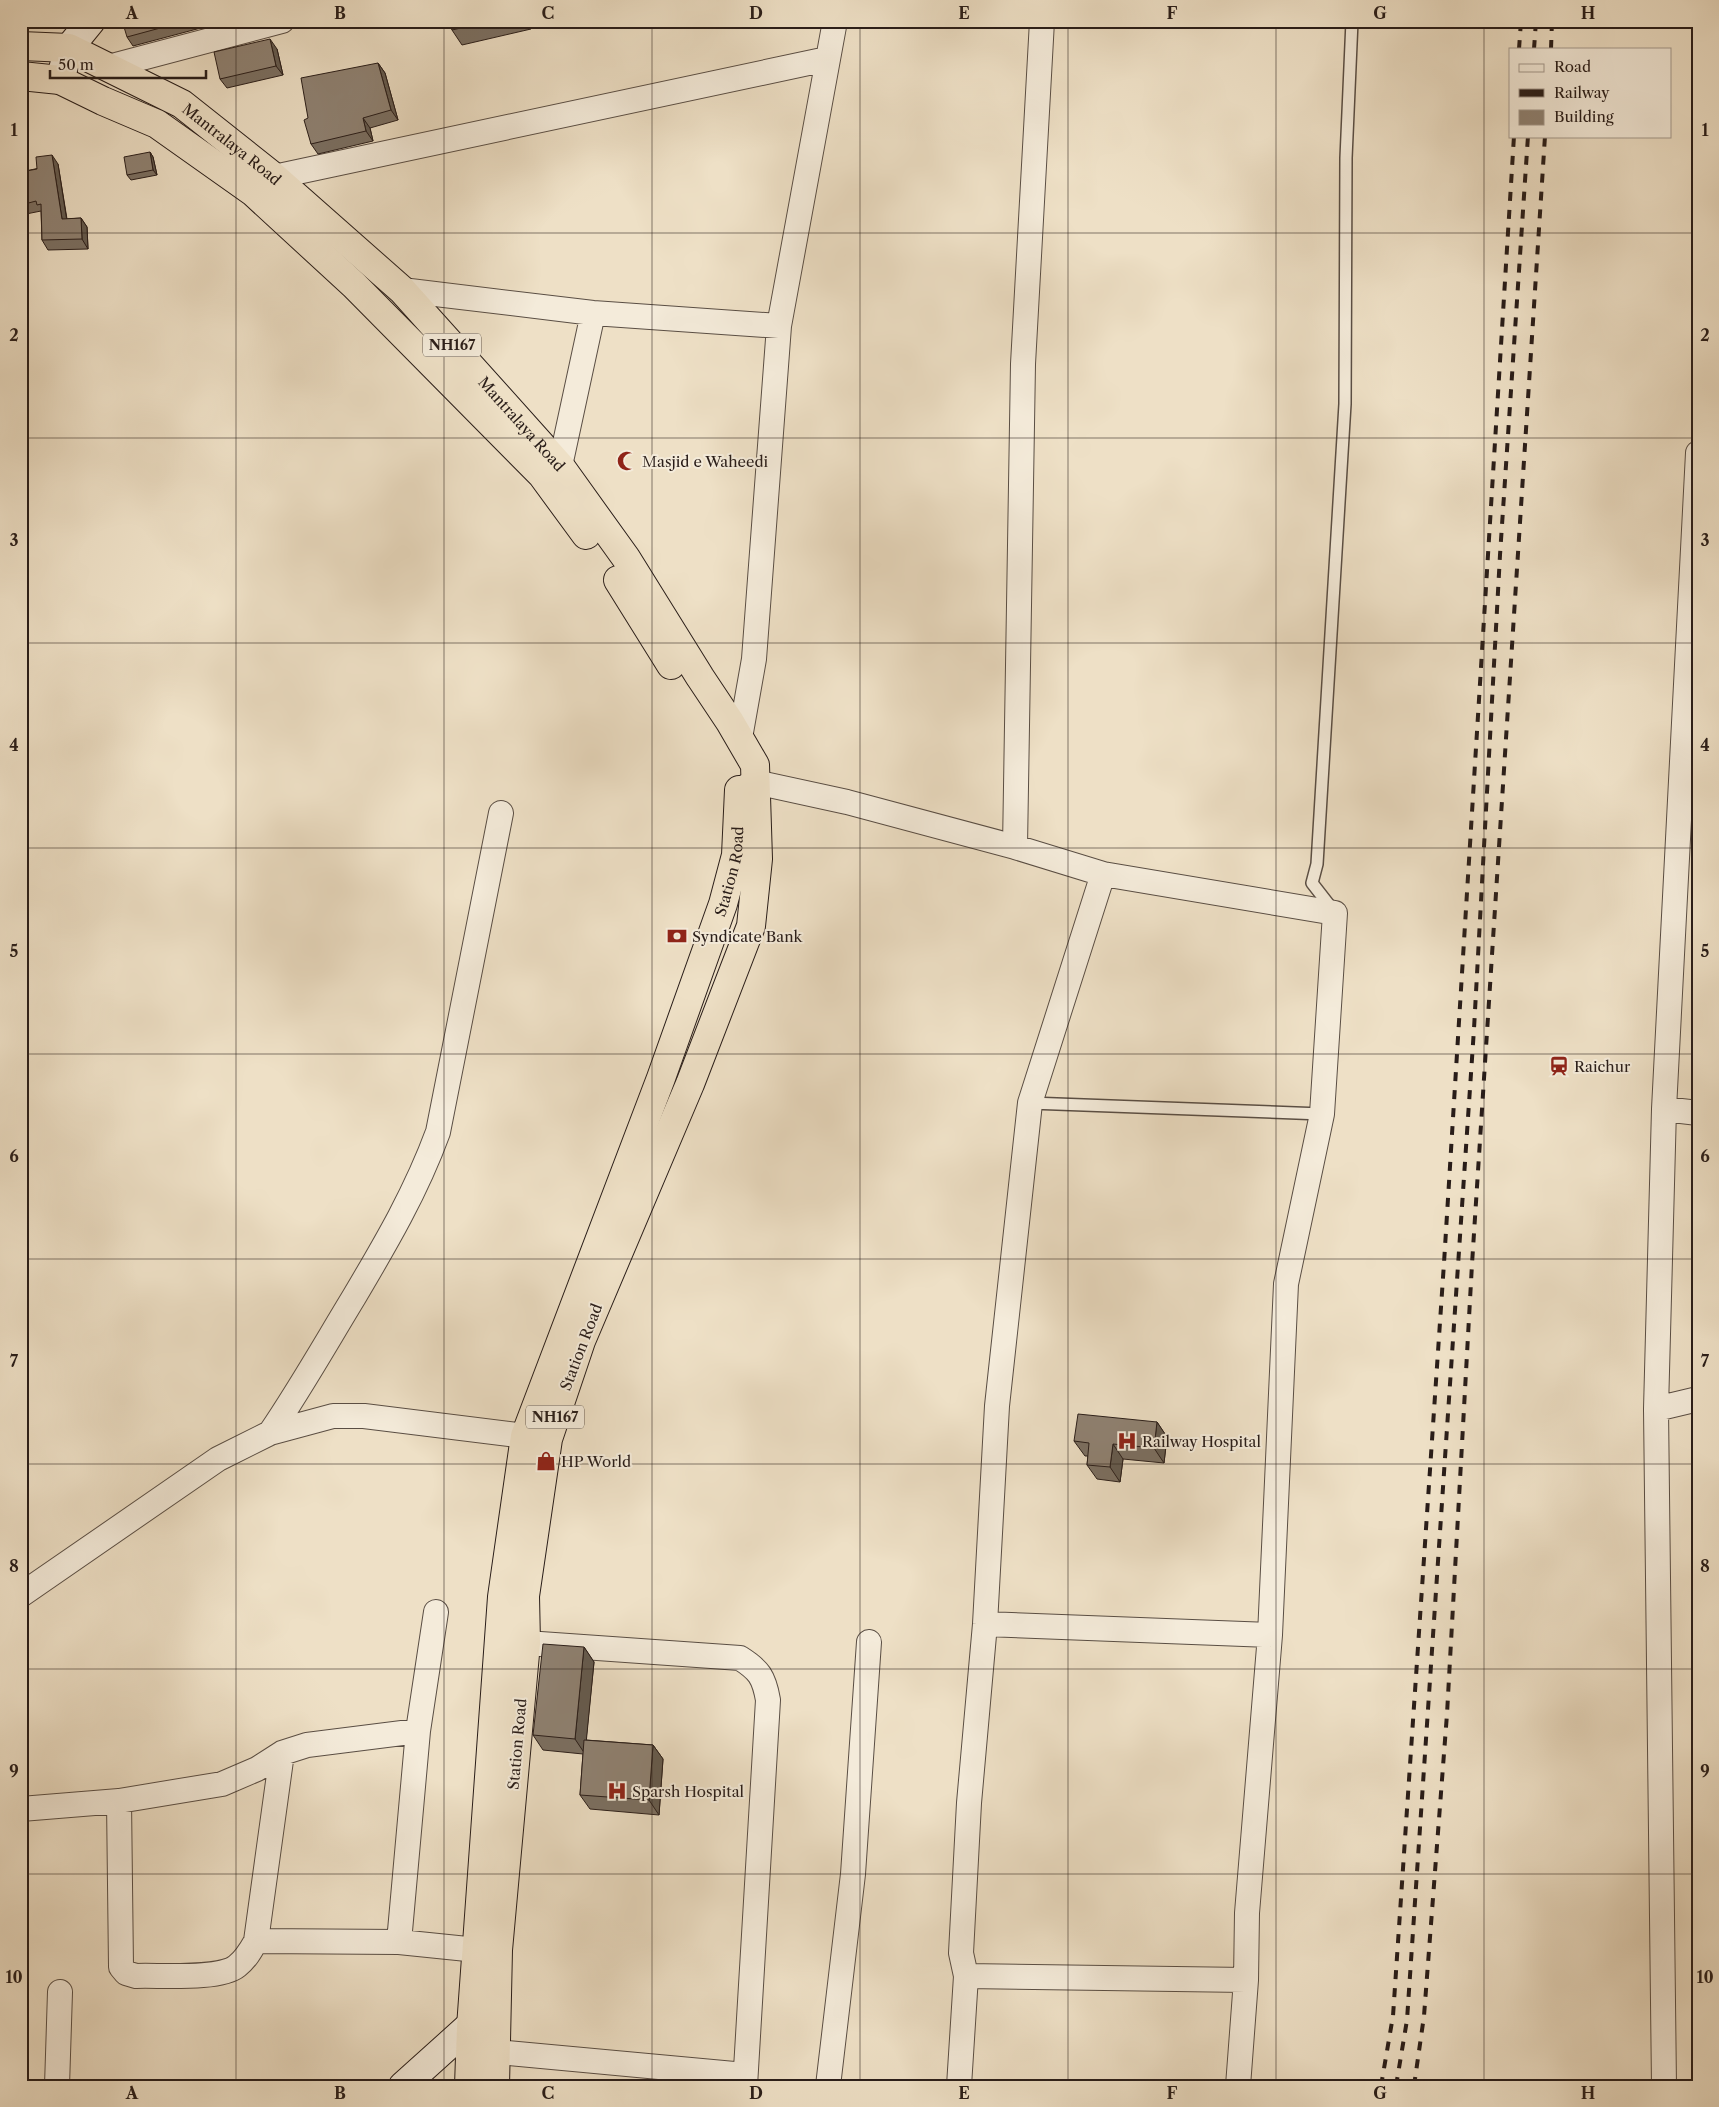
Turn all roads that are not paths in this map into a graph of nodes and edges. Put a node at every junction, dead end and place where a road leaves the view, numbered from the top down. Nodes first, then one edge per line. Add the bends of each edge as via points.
1 (91, 21) edge
2 (282, 21) edge
3 (835, 21) edge
4 (1042, 21) edge
5 (1352, 21) edge
6 (21, 46) edge
7 (69, 48) junction
8 (827, 59) junction
9 (108, 67) junction
10 (21, 76) edge
11 (60, 80) junction
12 (274, 177) junction
13 (402, 290) junction
14 (593, 313) junction
15 (779, 326) junction
16 (1698, 453) edge
17 (560, 466) junction
18 (1696, 515) edge
19 (740, 738) junction
20 (747, 786) junction
21 (501, 813) dead end
22 (1015, 847) junction
23 (1103, 874) junction
24 (1335, 913) junction
25 (1030, 1104) junction
26 (1664, 1109) junction
27 (1698, 1113) edge
28 (1322, 1114) junction
29 (1698, 1398) edge
30 (1656, 1409) junction
31 (270, 1433) junction
32 (526, 1436) junction
33 (21, 1595) edge
34 (436, 1612) dead end
35 (985, 1624) junction
36 (1270, 1635) junction
37 (869, 1642) dead end
38 (526, 1644) junction
39 (418, 1731) junction
40 (282, 1752) junction
41 (119, 1801) junction
42 (21, 1809) edge
43 (256, 1941) junction
44 (399, 1942) junction
45 (477, 1950) junction
46 (966, 1976) junction
47 (1246, 1980) junction
48 (60, 1992) dead end
49 (498, 2000) junction
50 (471, 2027) junction
51 (497, 2052) junction
52 (745, 2080) edge
53 (57, 2086) edge
54 (403, 2086) edge
55 (469, 2086) edge
56 (495, 2086) edge
57 (828, 2086) edge
58 (959, 2086) edge
59 (1238, 2086) edge
60 (1664, 2086) edge

1 - 7 main road
2 - 9 street
3 - 8 street
4 - 22 street via 1023,364
5 - 24 lane via 1346,158 1345,404 1317,864 1312,884
6 - 7 highway, Mantralaya Road / NH167
7 - 9 highway, Mantralaya Road / NH167
7 - 11 main road
8 - 12 street
8 - 15 street
9 - 12 highway, Mantralaya Road / NH167 via 182,104
10 - 11 highway, Mantralaya Road / NH167
11 - 20 highway, Mantralaya Road / NH167 via 157,124 253,192 354,285 542,475 615,575 739,768
12 - 13 highway, Mantralaya Road / NH167
13 - 14 street
13 - 17 highway, Mantralaya Road / NH167
14 - 15 street
14 - 17 street
15 - 19 street via 754,659
16 - 18 street
17 - 19 highway, Mantralaya Road / NH167 via 626,558
18 - 26 street
19 - 20 highway, Mantralaya Road / NH167 via 755,765
20 - 22 street via 847,802
20 - 32 highway, Station Road / NH167 via 736,855 722,904 658,1087
20 - 38 highway, Station Road / NH167 via 758,859 751,926 690,1084 581,1341 548,1439 525,1596
21 - 31 street via 438,1132 425,1169 402,1216
22 - 23 street
23 - 24 street
23 - 25 street
24 - 28 street
25 - 28 lane
25 - 35 street via 997,1406
26 - 27 street
26 - 30 street
28 - 36 street via 1286,1284
29 - 30 street
30 - 60 street
31 - 32 street via 333,1416 364,1416
31 - 33 street via 218,1459
32 - 45 highway, Station Road / NH167 via 502,1596
34 - 39 street
35 - 36 street
35 - 46 street via 969,1803 961,1953
36 - 47 street via 1247,1913
37 - 57 street via 853,1874
38 - 49 highway, Station Road / NH167 via 498,1950
38 - 52 street via 740,1658 755,1668 765,1683 768,1700
39 - 40 street via 306,1745
39 - 44 street
40 - 41 street via 257,1769 222,1784
40 - 43 street
41 - 42 street
41 - 43 street via 120,1967 136,1976 219,1974 236,1967
43 - 44 street
44 - 45 street
45 - 50 highway, Station Road / NH167
46 - 47 street
46 - 58 street
47 - 59 street
48 - 53 street
49 - 50 main road
49 - 51 highway, Station Road / NH167
50 - 54 main road
50 - 55 highway, Station Road / NH167
51 - 52 street
51 - 56 highway, Station Road / NH167

